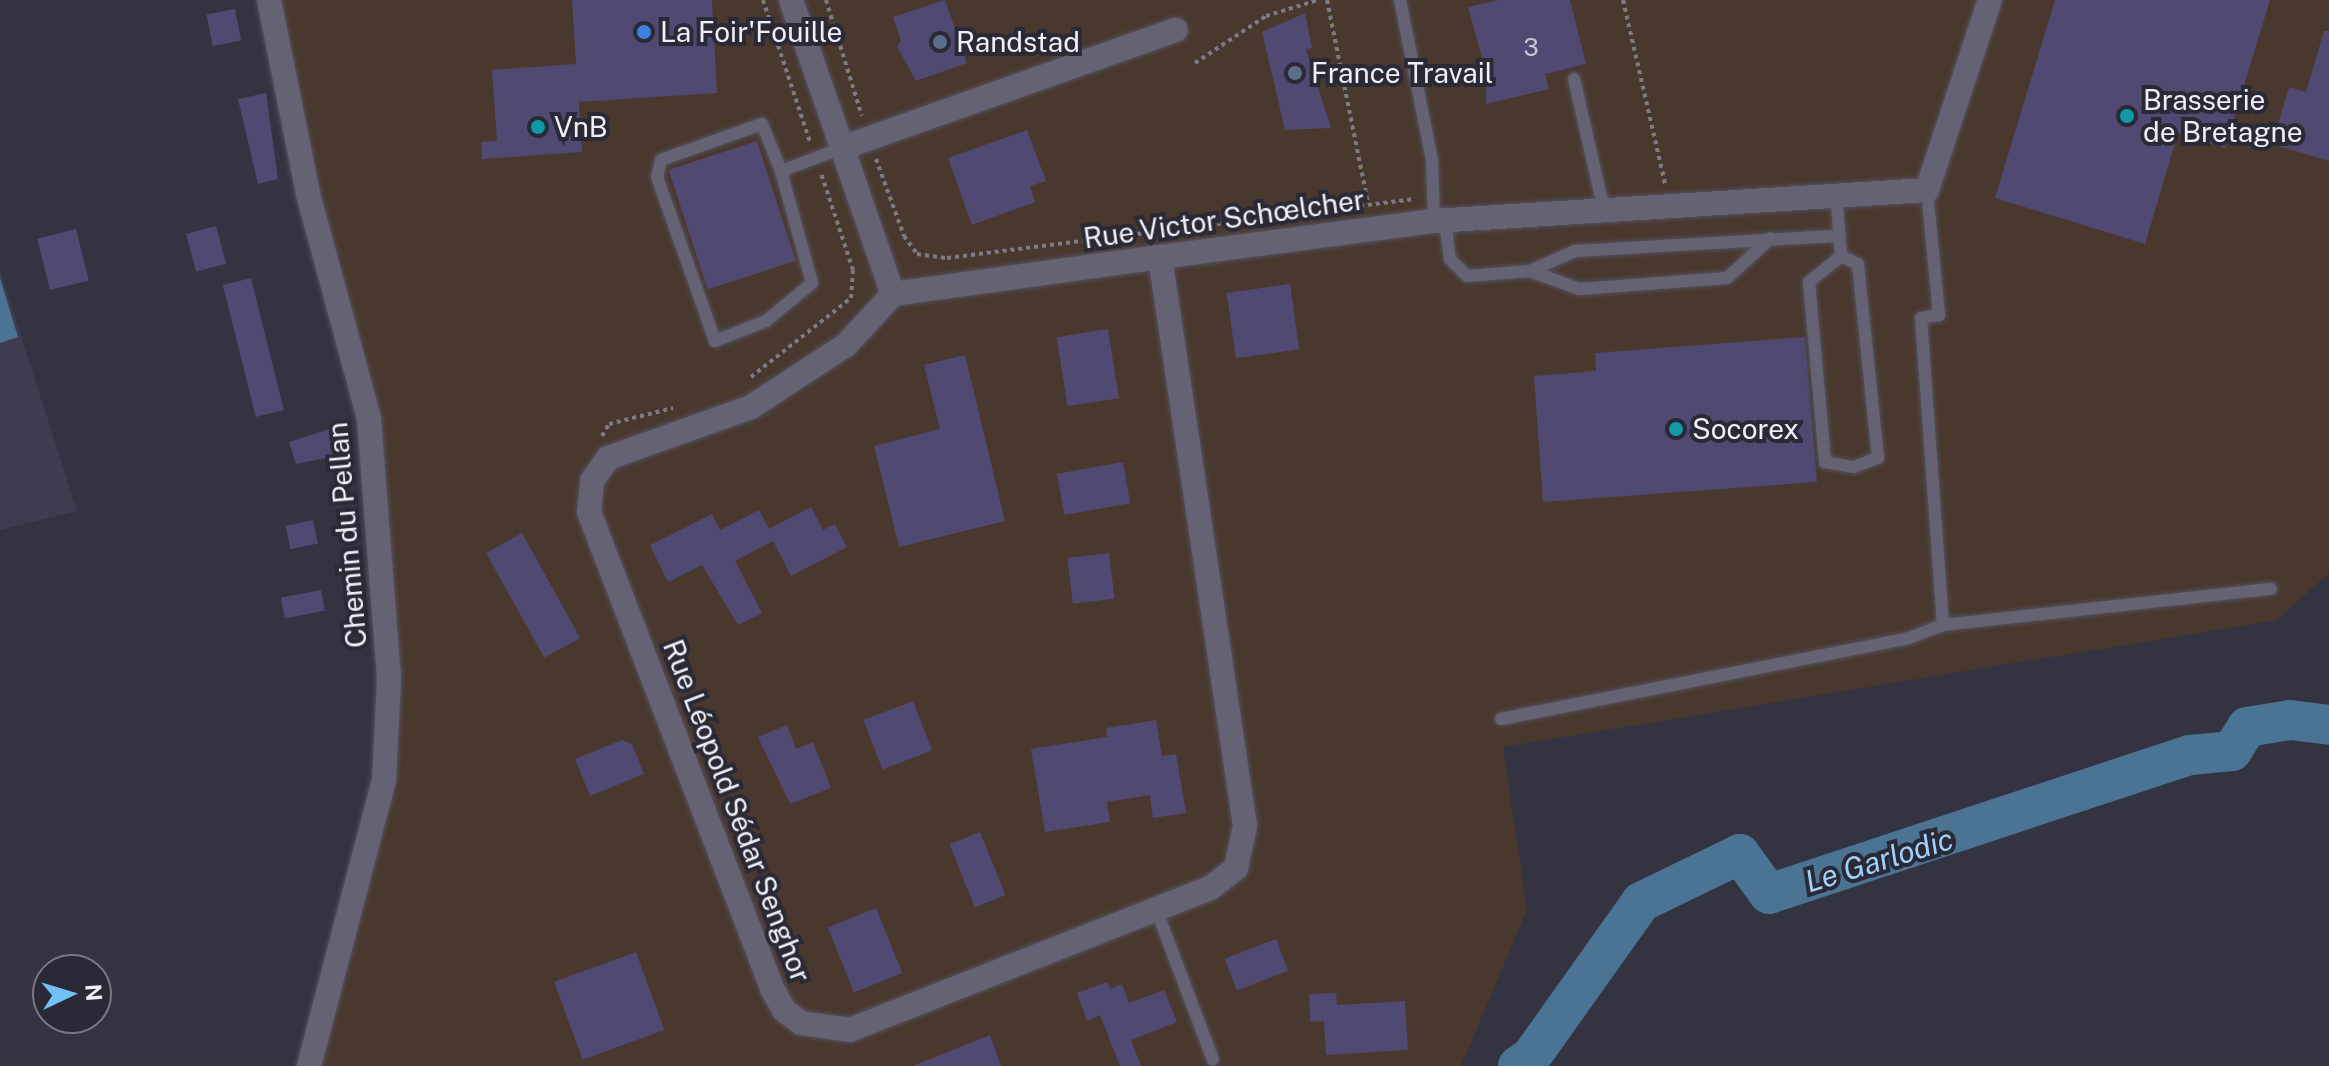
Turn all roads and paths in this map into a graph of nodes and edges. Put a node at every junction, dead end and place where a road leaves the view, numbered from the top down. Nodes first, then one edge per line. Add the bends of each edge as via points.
1 (269, 0) edge
2 (763, 0) edge
3 (791, 0) edge
4 (826, 0) edge
5 (1318, 0) edge
6 (1327, 0) edge
7 (1400, 0) edge
8 (1623, 0) edge
9 (1990, 0) edge
10 (1176, 30) dead end
11 (1195, 63) dead end
12 (1574, 79) dead end
13 (869, 139) junction
14 (842, 148) junction
15 (816, 158) junction
16 (781, 171) junction
17 (1681, 185) dead end
18 (1666, 186) junction
19 (1653, 187) dead end
20 (1927, 190) junction
21 (1836, 192) junction
22 (1368, 203) junction
23 (1603, 206) junction
24 (1437, 214) junction
25 (1839, 236) junction
26 (1771, 238) junction
27 (1841, 256) junction
28 (1160, 257) junction
29 (1530, 271) junction
30 (893, 294) junction
31 (738, 386) dead end
32 (682, 406) dead end
33 (608, 458) junction
34 (2271, 589) dead end
35 (1943, 625) junction
36 (1501, 719) dead end
37 (1156, 909) junction
38 (1213, 1060) dead end
39 (309, 1066) edge

1 - 39 street, Chemin du Pellan via 308,194 369,418 389,679 384,780
2 - 15 path
3 - 14 street
4 - 13 path
5 - 11 path via 1266,16
6 - 22 path
7 - 24 lane
8 - 18 path
9 - 20 street
10 - 13 street
12 - 23 lane
13 - 14 street
13 - 22 path via 904,236 917,254 947,258
14 - 15 lane
14 - 30 street
15 - 16 lane
15 - 31 path via 853,270 851,298
16 - 16 lane via 812,283 766,321 715,341 657,177 661,160 762,124
17 - 18 path
18 - 19 path
20 - 21 street, Rue Victor Schœlcher
20 - 35 lane via 1939,315 1921,318
21 - 23 street, Rue Victor Schœlcher
21 - 25 lane
22 - 24 path
23 - 24 street, Rue Victor Schœlcher
24 - 28 street, Rue Victor Schœlcher
24 - 29 lane via 1450,259 1467,276
25 - 26 lane
25 - 27 lane
26 - 29 lane via 1575,251
26 - 29 lane via 1727,278 1579,289
27 - 27 lane via 1809,282 1825,462 1854,467 1878,458 1858,264
28 - 30 street, Rue Victor Schœlcher
28 - 37 street, Rue Léopold Sédar Senghor via 1245,826 1236,868 1225,879
30 - 33 street via 846,345 775,394 705,429
32 - 33 path via 600,430
33 - 37 street, Rue Léopold Sédar Senghor via 592,481 589,512 784,1010 816,1029 850,1030
34 - 35 lane
35 - 36 lane via 1909,638
37 - 38 lane

